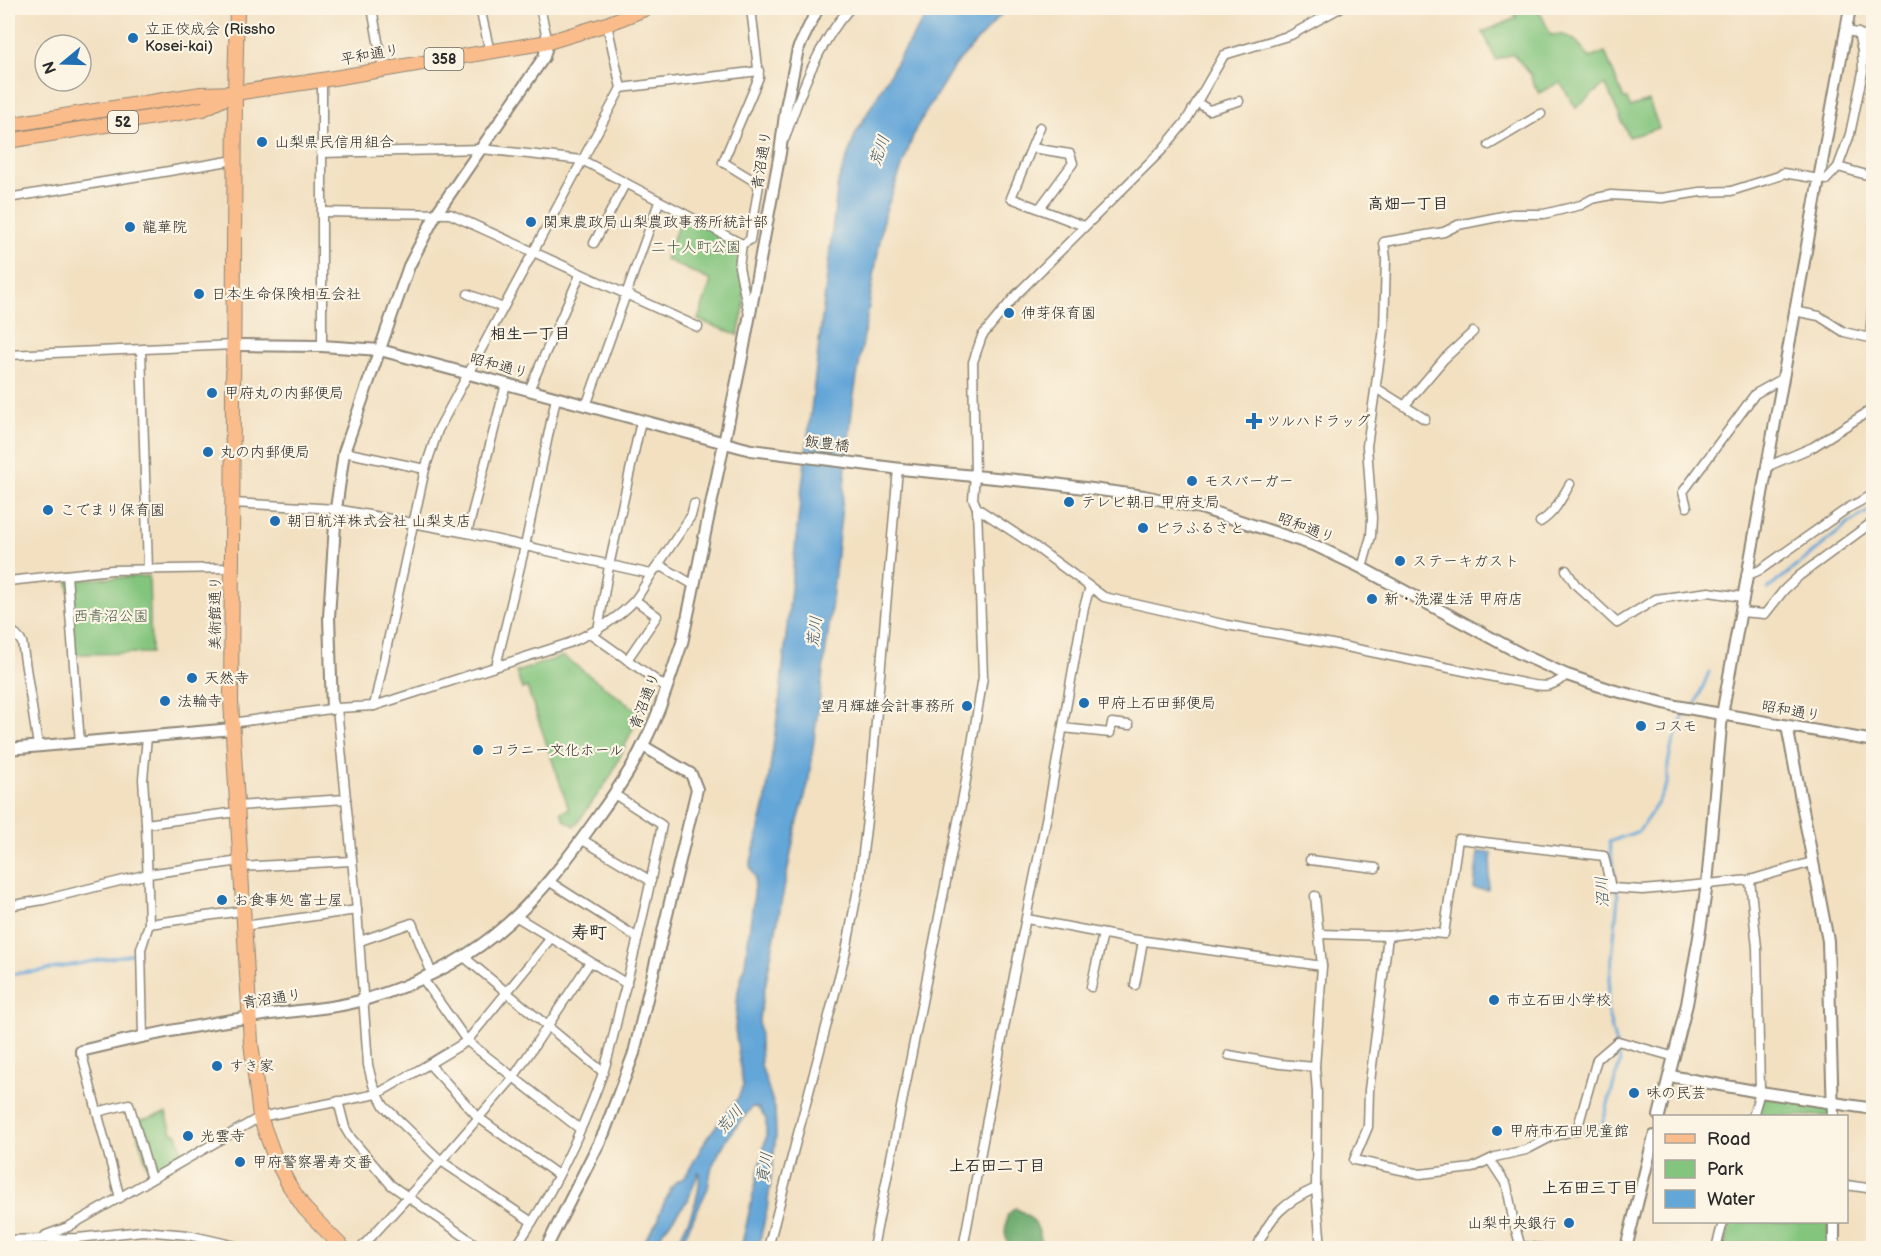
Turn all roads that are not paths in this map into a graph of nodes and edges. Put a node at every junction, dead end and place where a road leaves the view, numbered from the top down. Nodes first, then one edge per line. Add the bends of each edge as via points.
1 (237, 8) edge
2 (372, 8) edge
3 (480, 8) edge
4 (540, 8) edge
5 (647, 8) edge
6 (751, 8) edge
7 (818, 8) edge
8 (850, 8) edge
9 (1340, 8) edge
10 (1851, 8) edge
11 (607, 24) junction
12 (1846, 31) junction
13 (1858, 33) junction
14 (1874, 41) edge
15 (548, 42) junction
16 (490, 52) junction
17 (383, 69) junction
18 (759, 71) junction
19 (1874, 74) edge
20 (1863, 75) junction
21 (322, 80) junction
22 (621, 88) junction
23 (236, 93) junction
24 (1239, 101) dead end
25 (1198, 103) junction
26 (1541, 114) dead end
27 (8, 125) edge
28 (1040, 127) dead end
29 (8, 141) edge
30 (1489, 145) dead end
31 (1032, 148) junction
32 (482, 149) junction
33 (321, 153) junction
34 (780, 153) junction
35 (235, 160) junction
36 (582, 160) junction
37 (1838, 166) junction
38 (1874, 177) edge
39 (1819, 180) junction
40 (625, 184) junction
41 (8, 198) edge
42 (659, 202) junction
43 (1039, 209) junction
44 (322, 212) junction
45 (436, 214) junction
46 (1084, 226) junction
47 (594, 243) dead end
48 (742, 244) junction
49 (532, 252) junction
50 (580, 275) junction
51 (1874, 286) edge
52 (468, 294) dead end
53 (626, 295) junction
54 (503, 308) junction
55 (1794, 311) junction
56 (749, 316) junction
57 (698, 327) dead end
58 (1473, 332) dead end
59 (1872, 339) edge
60 (234, 345) junction
61 (322, 346) junction
62 (141, 350) junction
63 (380, 350) junction
64 (8, 355) edge
65 (470, 373) junction
66 (1782, 379) junction
67 (506, 384) junction
68 (1376, 387) junction
69 (529, 390) junction
70 (556, 398) junction
71 (1405, 405) junction
72 (586, 406) junction
73 (1874, 408) edge
74 (1425, 419) dead end
75 (641, 420) junction
76 (724, 442) junction
77 (752, 450) joint
78 (344, 452) junction
79 (1766, 466) junction
80 (898, 468) junction
81 (424, 469) junction
82 (975, 476) junction
83 (1570, 484) dead end
84 (1874, 494) edge
85 (233, 503) junction
86 (694, 504) dead end
87 (1687, 507) dead end
88 (977, 508) junction
89 (336, 509) junction
90 (1874, 521) edge
91 (1540, 522) dead end
92 (412, 523) junction
93 (467, 533) junction
94 (525, 546) junction
95 (609, 566) junction
96 (232, 568) junction
97 (1362, 568) junction
98 (148, 569) junction
99 (1566, 570) dead end
100 (653, 571) junction
101 (67, 575) junction
102 (1746, 576) junction
103 (8, 581) edge
104 (694, 585) junction
105 (1090, 587) junction
106 (1742, 597) junction
107 (635, 600) junction
108 (1740, 612) junction
109 (8, 626) edge
110 (595, 632) junction
111 (627, 660) junction
112 (496, 666) junction
113 (1568, 675) junction
114 (667, 688) junction
115 (374, 706) junction
116 (335, 708) junction
117 (1722, 715) junction
118 (1129, 725) dead end
119 (232, 726) junction
120 (1787, 726) junction
121 (1063, 729) junction
122 (147, 736) junction
123 (1874, 741) edge
124 (80, 743) junction
125 (39, 746) junction
126 (643, 746) junction
127 (8, 749) edge
128 (614, 794) junction
129 (346, 799) junction
130 (237, 809) junction
131 (147, 824) junction
132 (582, 839) junction
133 (1310, 860) dead end
134 (351, 861) junction
135 (1812, 862) junction
136 (240, 864) junction
137 (1376, 868) dead end
138 (148, 874) junction
139 (1750, 880) junction
140 (651, 881) junction
141 (550, 882) junction
142 (1707, 884) junction
143 (1316, 896) dead end
144 (8, 906) edge
145 (357, 910) junction
146 (242, 911) junction
147 (517, 917) junction
148 (1027, 919) junction
149 (149, 924) junction
150 (243, 926) junction
151 (1102, 934) junction
152 (1320, 934) junction
153 (1388, 936) junction
154 (551, 938) junction
155 (638, 938) junction
156 (360, 940) junction
157 (1143, 941) junction
158 (464, 957) junction
159 (590, 962) junction
160 (1322, 966) junction
161 (427, 977) junction
162 (627, 984) junction
163 (1135, 986) dead end
164 (1091, 987) dead end
165 (508, 993) junction
166 (365, 999) junction
167 (249, 1017) junction
168 (547, 1026) junction
169 (143, 1036) junction
170 (467, 1041) junction
171 (81, 1051) joint
172 (1229, 1055) dead end
173 (1675, 1057) junction
174 (429, 1064) junction
175 (1315, 1067) junction
176 (603, 1072) junction
177 (1670, 1076) junction
178 (513, 1078) junction
179 (1760, 1092) junction
180 (377, 1094) junction
181 (338, 1101) junction
182 (1833, 1103) junction
183 (1874, 1109) edge
184 (97, 1112) junction
185 (1659, 1115) edge
186 (1753, 1115) edge
187 (1833, 1115) edge
188 (260, 1117) junction
189 (479, 1118) junction
190 (580, 1129) junction
191 (1653, 1140) edge
192 (1490, 1160) junction
193 (441, 1161) junction
194 (558, 1175) junction
195 (151, 1179) junction
196 (1848, 1185) edge
197 (1316, 1188) junction
198 (1874, 1189) edge
199 (120, 1198) junction
200 (407, 1198) junction
201 (532, 1222) junction
202 (1722, 1223) edge
203 (1834, 1223) edge
204 (42, 1239) junction
205 (8, 1240) edge
206 (1520, 1247) edge
207 (244, 1248) edge
208 (343, 1248) edge
209 (361, 1248) edge
210 (481, 1248) edge
211 (516, 1248) edge
212 (546, 1248) edge
213 (768, 1248) edge
214 (873, 1248) edge
215 (963, 1248) edge
216 (1257, 1248) edge
217 (1321, 1248) edge
218 (1540, 1248) edge
219 (1626, 1248) edge
220 (1716, 1248) edge
221 (1834, 1248) edge

1 - 23 main road, 美術館通り
2 - 17 street
3 - 16 street
4 - 15 street
5 - 11 main road, 平和通り / 358
6 - 18 street
7 - 34 street, 青沼通り via 798,49
8 - 34 street via 834,25 805,79
9 - 25 street via 1291,35 1224,55
10 - 12 street
11 - 15 main road, 平和通り / 358
11 - 22 street
12 - 13 street
12 - 39 street
13 - 14 street
13 - 20 street
15 - 16 main road, 平和通り / 358
15 - 32 street via 544,57
16 - 17 main road, 平和通り / 358
17 - 21 main road, 平和通り / 358
18 - 22 street
18 - 48 street via 723,162 759,184 750,240
19 - 20 street
20 - 37 street via 1850,134
21 - 23 main road, 平和通り / 358
21 - 33 street
22 - 36 street
23 - 27 main road, 平和通り / 52 via 201,94
23 - 29 main road, 平和通り / 52 via 203,109
23 - 35 main road, 美術館通り
24 - 25 street via 1209,110
25 - 46 street via 1162,150
26 - 30 street
28 - 31 street
31 - 43 street via 1011,198
31 - 43 street via 1070,154 1073,163
32 - 33 street
32 - 36 street
32 - 45 street
33 - 44 street
34 - 56 street, 青沼通り
35 - 41 street
35 - 60 main road, 美術館通り
36 - 40 street
36 - 49 street
37 - 38 street
37 - 39 street via 1826,180
39 - 55 street
39 - 68 street via 1783,173 1731,191 1662,198 1611,195 1544,214 1513,214 1384,242 1384,329
40 - 42 street
40 - 47 street
42 - 48 street
42 - 53 street
43 - 46 street
44 - 45 street
44 - 61 street
45 - 49 street via 450,214
45 - 63 street via 409,266
46 - 82 street via 982,336 973,362
48 - 56 street via 739,267
49 - 50 street
49 - 54 street
50 - 53 street
50 - 69 street
51 - 59 street
52 - 54 street
53 - 57 street
53 - 72 street
54 - 65 street
55 - 59 street via 1819,316 1844,332
55 - 66 street
56 - 76 street, 青沼通り
58 - 71 street
60 - 61 street, 昭和通り
60 - 62 street
60 - 85 main road, 美術館通り
61 - 63 street, 昭和通り
62 - 64 street
62 - 98 street
63 - 65 street, 昭和通り
63 - 78 street
65 - 67 street, 昭和通り
65 - 81 street via 438,430
66 - 79 street
66 - 87 street via 1755,394 1716,446 1683,492
67 - 69 street, 昭和通り
67 - 93 street
68 - 71 street
68 - 97 street via 1367,446 1371,536
69 - 70 street, 昭和通り
70 - 72 street, 昭和通り
70 - 94 street
71 - 74 street
72 - 75 street, 昭和通り
73 - 79 street via 1813,447
75 - 76 street, 昭和通り
75 - 95 street
76 - 77 street, 昭和通り
76 - 104 street, 青沼通り
77 - 80 street, 飯豊橋
78 - 81 street
78 - 89 street
79 - 102 street
80 - 82 street, 昭和通り
80 - 213 street via 860,878 846,951
81 - 92 street
82 - 88 street
82 - 97 street, 昭和通り via 1182,504 1316,546
83 - 91 street via 1558,506
84 - 102 street via 1761,570
85 - 89 street
85 - 96 main road, 美術館通り
86 - 100 street via 691,516
88 - 105 street
88 - 214 street via 983,677
89 - 92 street
89 - 116 street via 329,617
90 - 108 street via 1799,576 1765,614
92 - 93 street
92 - 115 street
93 - 94 street
94 - 95 street
94 - 112 street
95 - 100 street
95 - 110 street
96 - 98 street
96 - 119 main road, 美術館通り
97 - 113 street, 昭和通り via 1521,654
98 - 101 street
99 - 106 street via 1575,584 1617,623 1656,599 1709,591
100 - 104 street via 663,567
100 - 107 street
101 - 103 street
101 - 124 street
102 - 106 street
104 - 114 street, 青沼通り via 682,643
105 - 113 street via 1104,597 1227,625 1515,682 1546,687
105 - 121 street
106 - 108 street
107 - 110 street
107 - 111 street via 657,616
108 - 117 street
109 - 125 street via 22,642
110 - 111 street
110 - 112 street
111 - 114 street
112 - 115 street
113 - 117 street, 昭和通り via 1612,690
114 - 126 street, 青沼通り
115 - 116 street
116 - 119 street
116 - 129 street
117 - 120 street, 昭和通り
117 - 142 street
118 - 121 street via 1112,723 1110,733
119 - 122 street
119 - 130 main road, 美術館通り
120 - 123 street, 昭和通り
120 - 135 street
121 - 148 street
122 - 124 street
122 - 131 street via 143,779
124 - 125 street
125 - 127 street
126 - 128 street, 青沼通り
126 - 212 street via 691,774 697,789 634,1053 604,1133
128 - 132 street, 青沼通り
128 - 140 street via 662,825
129 - 130 street
129 - 134 street
130 - 131 street
130 - 136 main road, 美術館通り
131 - 138 street
132 - 140 street
132 - 141 street, 青沼通り
133 - 137 street
134 - 136 street
134 - 145 street
135 - 139 street
135 - 182 street via 1830,961
136 - 138 street
136 - 146 main road, 美術館通り
138 - 144 street
138 - 149 street
139 - 142 street
139 - 179 street via 1757,948
140 - 155 street
141 - 147 street, 青沼通り
141 - 155 street
142 - 153 street via 1643,890 1611,888 1604,856 1458,839 1444,934
142 - 173 street
143 - 152 street
145 - 150 street
145 - 156 street
146 - 149 street
146 - 150 main road, 美術館通り
147 - 154 street
147 - 158 street, 青沼通り
148 - 151 street
148 - 215 street
149 - 169 street via 141,949
150 - 167 main road, 美術館通り
151 - 157 street
151 - 164 street
152 - 153 street
152 - 160 street
153 - 192 street via 1368,1127 1354,1160 1420,1174 1472,1168
154 - 159 street
154 - 165 street
155 - 162 street
156 - 161 street via 412,923
156 - 166 street
157 - 160 street
157 - 163 street
158 - 161 street, 青沼通り
158 - 165 street
159 - 162 street
159 - 168 street
160 - 175 street
161 - 166 street, 青沼通り
161 - 170 street
162 - 176 street
165 - 168 street
165 - 170 street
166 - 167 street, 青沼通り
166 - 180 street via 368,1065
167 - 169 street, 青沼通り
167 - 188 main road, 美術館通り
168 - 176 street
168 - 178 street
169 - 171 street, 青沼通り
170 - 174 street
170 - 178 street
171 - 184 street
172 - 175 street
173 - 177 street
173 - 192 street via 1618,1041 1597,1059 1577,1130
174 - 180 street
174 - 189 street
175 - 197 street
176 - 190 street
177 - 179 street
177 - 185 street
178 - 189 street
178 - 190 street
179 - 182 street
179 - 186 street
180 - 181 street
180 - 193 street via 384,1106
181 - 188 street
181 - 200 street via 351,1138
182 - 183 street
182 - 187 street
184 - 195 street via 129,1104
184 - 199 street
188 - 195 street
188 - 208 main road, 美術館通り via 289,1185 305,1209
189 - 193 street
189 - 194 street
190 - 194 street
191 - 219 street
192 - 206 street via 1507,1186
193 - 200 street
193 - 201 street
194 - 201 street
195 - 199 street
196 - 198 street
197 - 216 street via 1293,1198 1268,1223
197 - 217 street
199 - 204 street
200 - 209 street
200 - 210 street
201 - 211 street
202 - 220 street
203 - 221 street
204 - 205 street
204 - 207 street via 143,1231 188,1235
206 - 218 street

